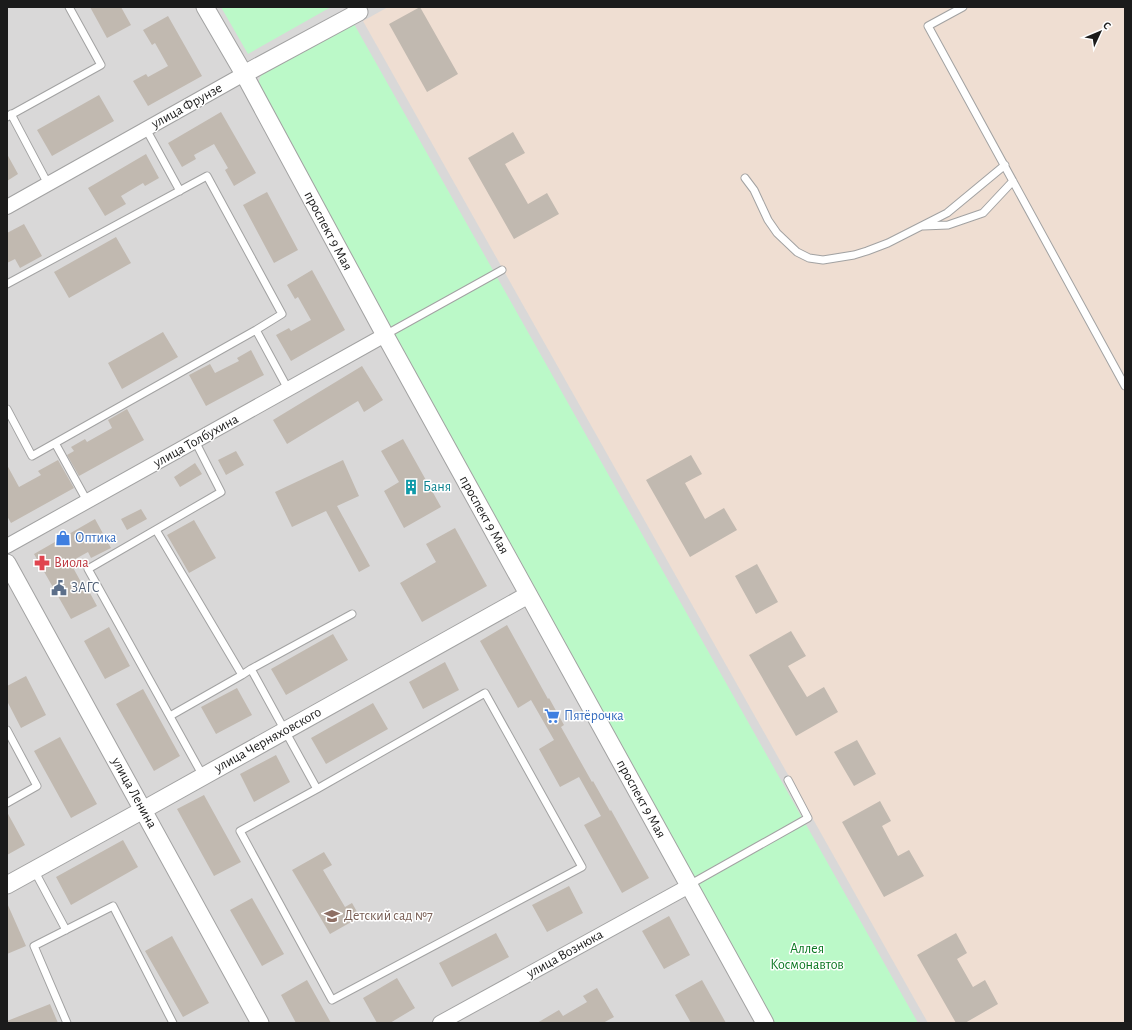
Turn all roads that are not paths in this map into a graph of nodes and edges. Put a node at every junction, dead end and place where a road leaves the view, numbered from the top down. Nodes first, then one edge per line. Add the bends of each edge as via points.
1 (69, 7) edge
2 (206, 7) edge
3 (963, 7) edge
4 (360, 9) edge
5 (244, 74) junction
6 (9, 116) edge
7 (146, 129) junction
8 (1004, 165) junction
9 (745, 178) dead end
10 (1013, 181) junction
11 (48, 184) junction
12 (180, 190) junction
13 (7, 207) edge
14 (920, 226) junction
15 (502, 270) dead end
16 (7, 284) edge
17 (256, 330) junction
18 (384, 335) junction
19 (1125, 386) edge
20 (288, 389) junction
21 (7, 409) edge
22 (195, 441) junction
23 (55, 443) junction
24 (87, 501) junction
25 (156, 530) junction
26 (7, 546) edge
27 (7, 564) edge
28 (528, 594) junction
29 (352, 614) dead end
30 (251, 669) junction
31 (242, 674) junction
32 (170, 716) junction
33 (7, 730) edge
34 (284, 731) junction
35 (203, 776) junction
36 (788, 780) dead end
37 (317, 789) junction
38 (7, 802) edge
39 (143, 810) junction
40 (34, 870) junction
41 (7, 885) edge
42 (689, 886) junction
43 (66, 930) junction
44 (67, 1023) edge
45 (173, 1023) edge
46 (260, 1023) edge
47 (440, 1023) edge
48 (764, 1023) edge

1 - 6 lane via 101,65
2 - 5 street, проспект 9 Мая
3 - 8 lane via 928,26
4 - 5 street, улица Фрунзе
5 - 7 street, улица Фрунзе
5 - 18 street, проспект 9 Мая
6 - 11 lane
7 - 11 street, улица Фрунзе
7 - 12 lane
8 - 10 lane
8 - 14 lane via 947,213
9 - 14 lane via 777,233 797,252 808,258 823,260 854,255
10 - 14 lane via 984,213 948,225
10 - 19 lane
11 - 13 street, улица Фрунзе
12 - 16 lane
12 - 17 lane via 207,176 282,314
15 - 18 lane
17 - 20 lane
17 - 23 lane
18 - 20 street, улица Толбухина
18 - 28 street, проспект 9 Мая
20 - 22 street, улица Толбухина
21 - 23 lane via 32,456
22 - 24 street, улица Толбухина
22 - 25 lane via 222,492
23 - 24 lane
24 - 26 street, улица Толбухина
25 - 31 lane
25 - 32 lane via 88,569
27 - 39 street, улица Ленина
28 - 34 street, улица Черняховского
28 - 42 street, проспект 9 Мая
29 - 30 lane
30 - 31 lane
30 - 34 lane
31 - 32 lane
32 - 35 lane
33 - 38 lane via 37,786
34 - 35 street, улица Черняховского
34 - 37 lane
35 - 39 street, улица Черняховского
36 - 42 lane via 808,818
37 - 37 lane via 240,831 332,1000 582,867 485,693
39 - 40 street, улица Черняховского
39 - 46 street, улица Ленина
40 - 41 street, улица Черняховского
40 - 43 lane
42 - 47 street, улица Вознюка
42 - 48 street, проспект 9 Мая
43 - 44 lane via 34,946
43 - 45 lane via 113,906

